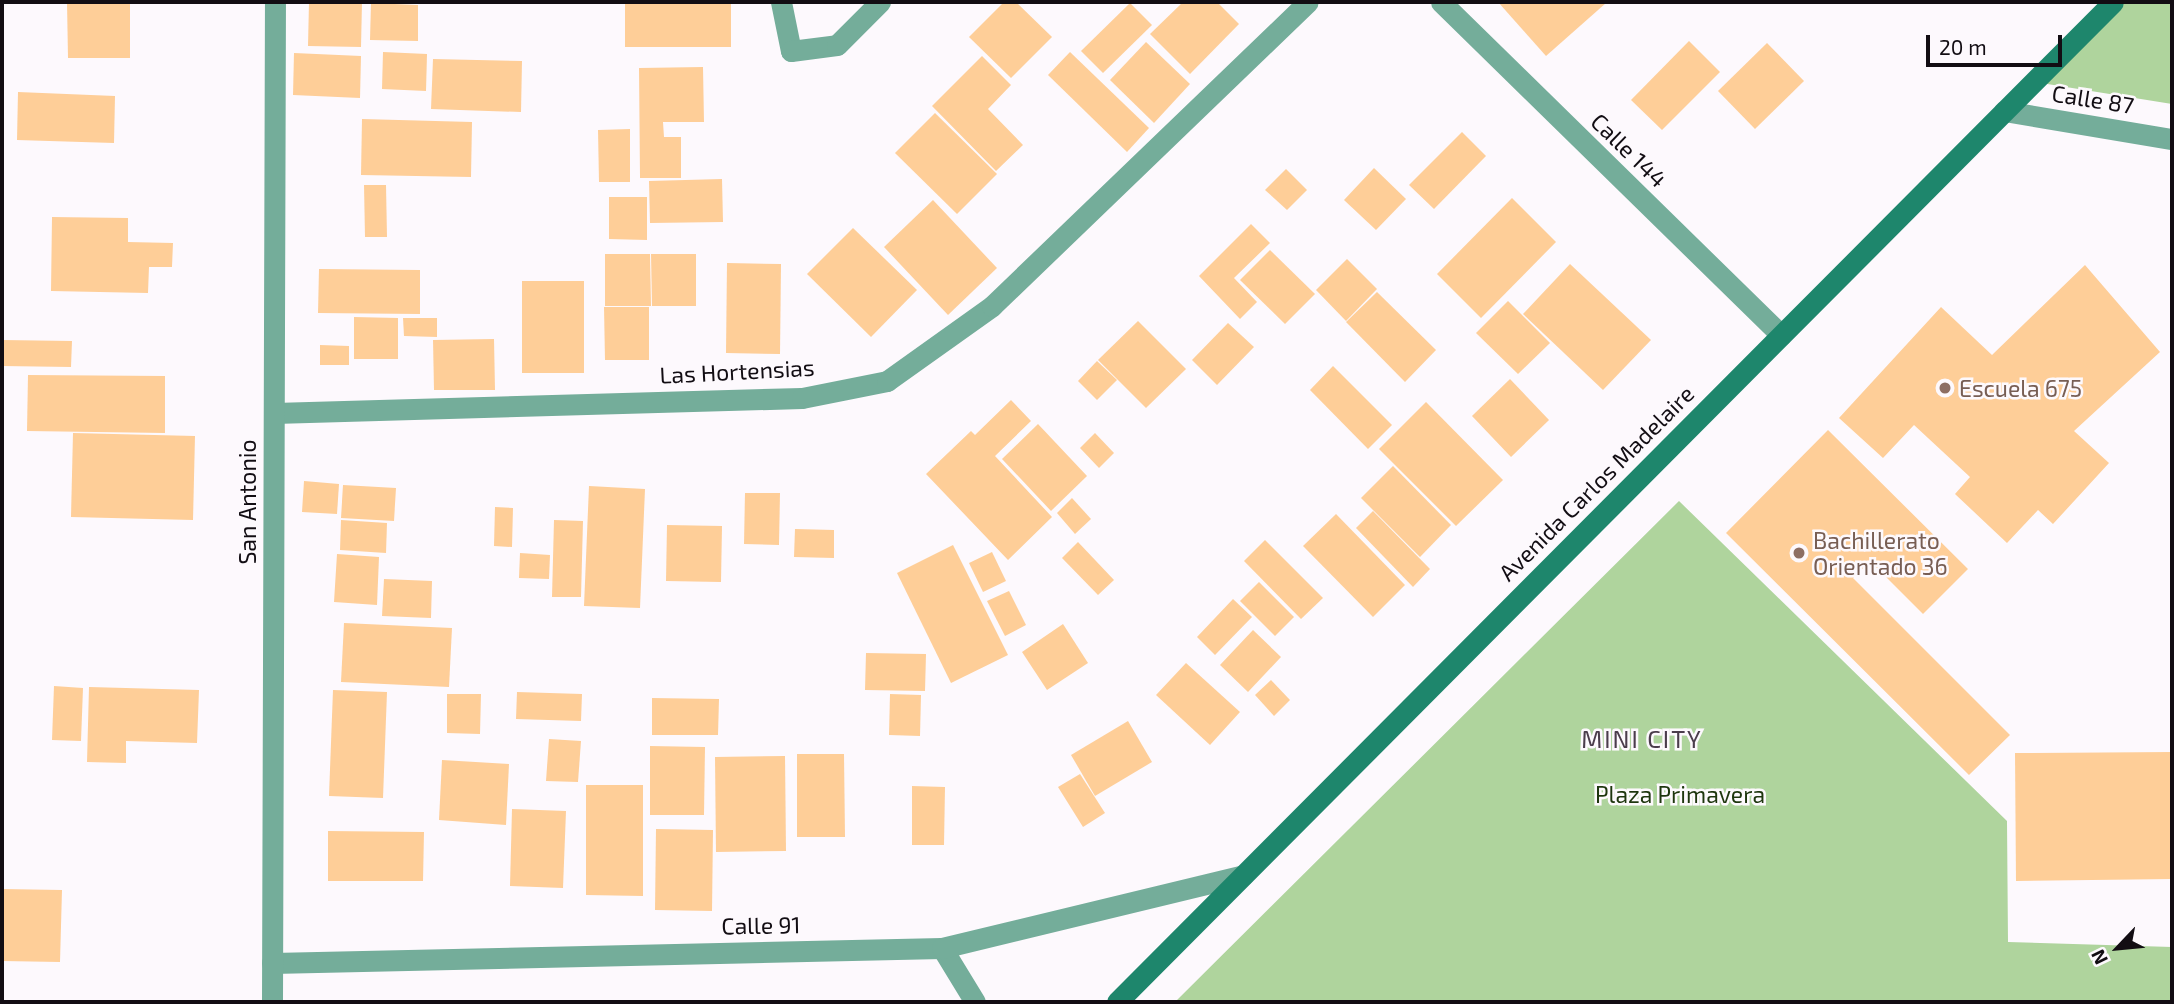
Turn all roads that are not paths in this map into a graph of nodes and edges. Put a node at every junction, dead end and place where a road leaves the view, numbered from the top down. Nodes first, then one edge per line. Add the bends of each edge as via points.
1 (275, 2) edge
2 (781, 2) edge
3 (880, 2) edge
4 (1308, 2) edge
5 (1441, 2) edge
6 (2113, 2) edge
7 (2004, 111) junction
8 (2172, 138) edge
9 (1781, 335) junction
10 (274, 413) junction
11 (1243, 875) junction
12 (942, 947) junction
13 (272, 963) junction
14 (272, 1002) edge
15 (975, 1002) edge
16 (1117, 1002) edge

1 - 10 street, San Antonio
2 - 3 street via 792,51 837,45
4 - 10 street, Las Hortensias via 992,306 887,382 802,398
5 - 9 street, Calle 144
6 - 7 main road, Avenida Carlos Madelaire
7 - 8 street, Calle 87
7 - 9 main road, Avenida Carlos Madelaire
9 - 11 main road, Avenida Carlos Madelaire
10 - 13 street, San Antonio
11 - 12 street, Calle 91
11 - 16 main road, Avenida Carlos Madelaire
12 - 13 street, Calle 91
12 - 15 street
13 - 14 street, San Antonio

